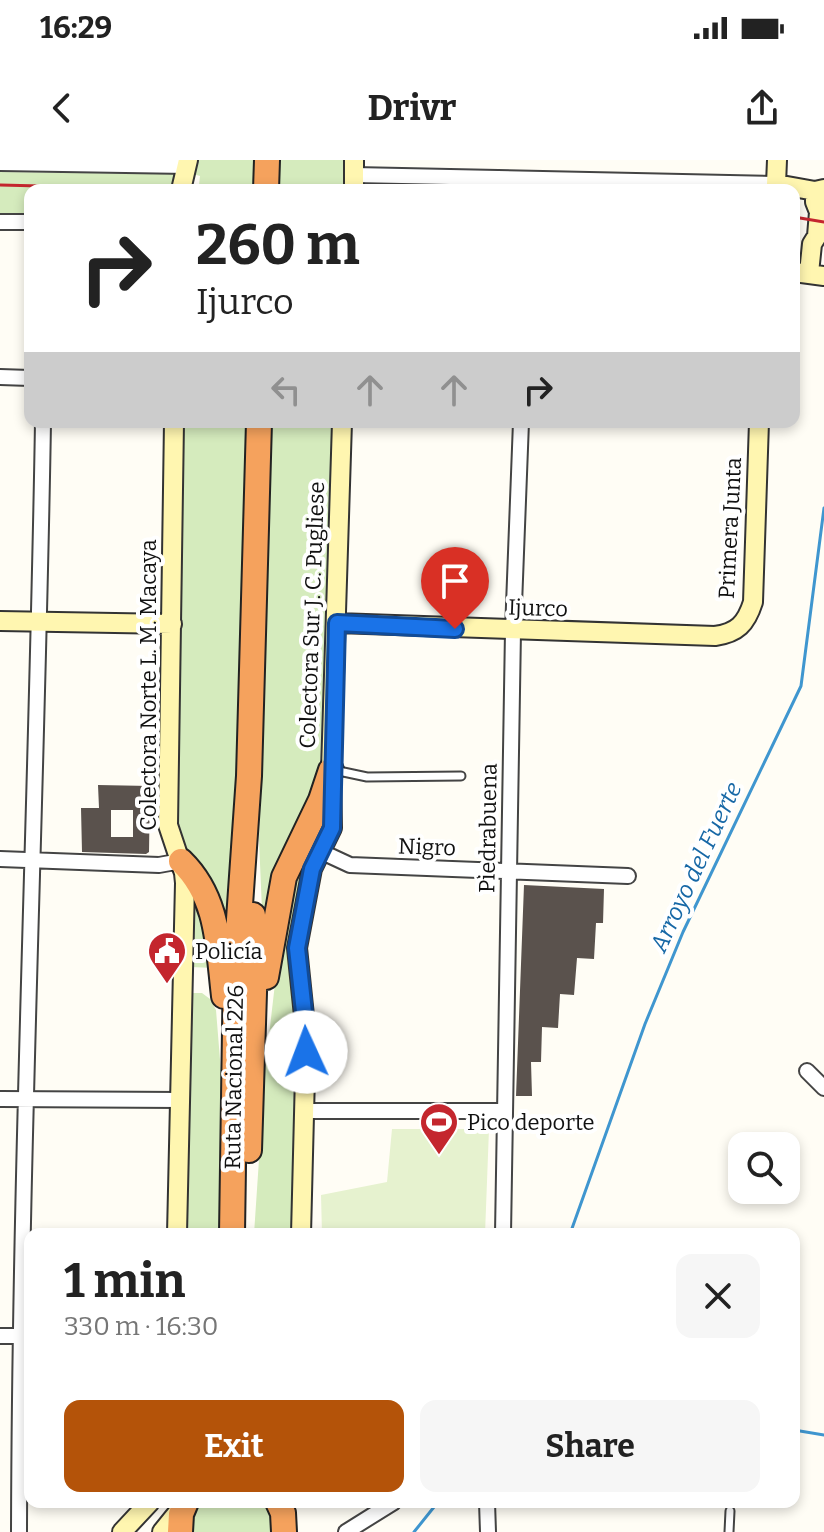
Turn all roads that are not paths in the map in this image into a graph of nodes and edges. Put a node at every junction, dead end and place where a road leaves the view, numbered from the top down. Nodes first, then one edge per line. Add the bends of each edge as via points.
1 (519, 160) edge
2 (777, 160) edge
3 (65, 162) edge
4 (0, 163) edge
5 (188, 163) edge
6 (354, 175) edge
7 (518, 177) junction
8 (183, 184) edge
9 (776, 184) joint
10 (818, 194) edge
11 (0, 222) edge
12 (24, 222) edge
13 (809, 274) edge
14 (0, 377) edge
15 (24, 378) edge
16 (43, 428) edge
17 (174, 428) edge
18 (259, 428) edge
19 (342, 428) edge
20 (521, 428) edge
21 (759, 428) edge
22 (0, 621) edge
23 (40, 622) junction
24 (337, 623) junction
25 (172, 624) junction
26 (513, 631) junction
27 (736, 631) joint
28 (331, 770) junction
29 (461, 776) dead end
30 (322, 852) junction
31 (0, 859) edge
32 (34, 860) junction
33 (181, 861) junction
34 (509, 872) junction
35 (628, 876) dead end
36 (807, 1071) dead end
37 (242, 1082) junction
38 (824, 1088) edge
39 (0, 1099) edge
40 (24, 1099) junction
41 (181, 1100) junction
42 (304, 1111) junction
43 (504, 1111) junction
44 (25, 1228) edge
45 (177, 1228) edge
46 (232, 1228) edge
47 (247, 1228) edge
48 (301, 1228) edge
49 (503, 1228) edge
50 (0, 1336) edge
51 (24, 1336) edge
52 (24, 1369) edge
53 (144, 1508) edge
54 (182, 1508) edge
55 (184, 1508) edge
56 (384, 1508) edge
57 (487, 1508) edge
58 (730, 1511) dead end
59 (19, 1532) edge
60 (122, 1532) edge
61 (162, 1532) edge
62 (180, 1532) edge
63 (346, 1532) edge
64 (488, 1532) edge
65 (729, 1532) edge

1 - 7 street
2 - 9 street
3 - 4 street
3 - 5 street
5 - 8 street
6 - 7 street
7 - 9 street
10 - 13 street via 809,211
11 - 12 street
14 - 15 street
16 - 23 street
17 - 25 street, Colectora Norte L. M. Macaya
18 - 37 highway, Ruta Nacional 226 via 249,776 255,961
19 - 24 street, Colectora Sur J. C. Pugliese
20 - 26 street, Piedrabuena
21 - 27 street, Primera Junta via 754,591 750,612
22 - 23 street
23 - 25 street
23 - 32 street
24 - 26 street, Ijurco
24 - 28 street, Colectora Sur J. C. Pugliese
25 - 33 street, Colectora Norte L. M. Macaya via 168,825
26 - 27 street, Ijurco via 715,636
26 - 34 street, Piedrabuena
28 - 29 lane via 367,777
28 - 30 street, Colectora Sur J. C. Pugliese via 332,822
28 - 37 highway via 281,887
30 - 34 street, Nigro via 350,865
30 - 42 street, Colectora Sur J. C. Pugliese via 309,877 297,948 305,1021
31 - 32 street
32 - 33 street via 159,865
32 - 40 street
33 - 37 highway via 210,904
33 - 41 street, Colectora Norte L. M. Macaya
34 - 35 street, Nigro
34 - 43 street, Piedrabuena
36 - 38 street
37 - 46 highway, Ruta Nacional 226
37 - 47 highway, Ruta Nacional 226
39 - 40 street
40 - 41 street
40 - 44 street
41 - 45 street, Colectora Norte L. M. Macaya
42 - 43 street
42 - 48 street, Colectora Sur J. C. Pugliese
43 - 49 street, Piedrabuena
50 - 51 street
52 - 59 street
53 - 60 street
54 - 61 street
55 - 62 highway
56 - 63 street
57 - 64 street
58 - 65 lane

